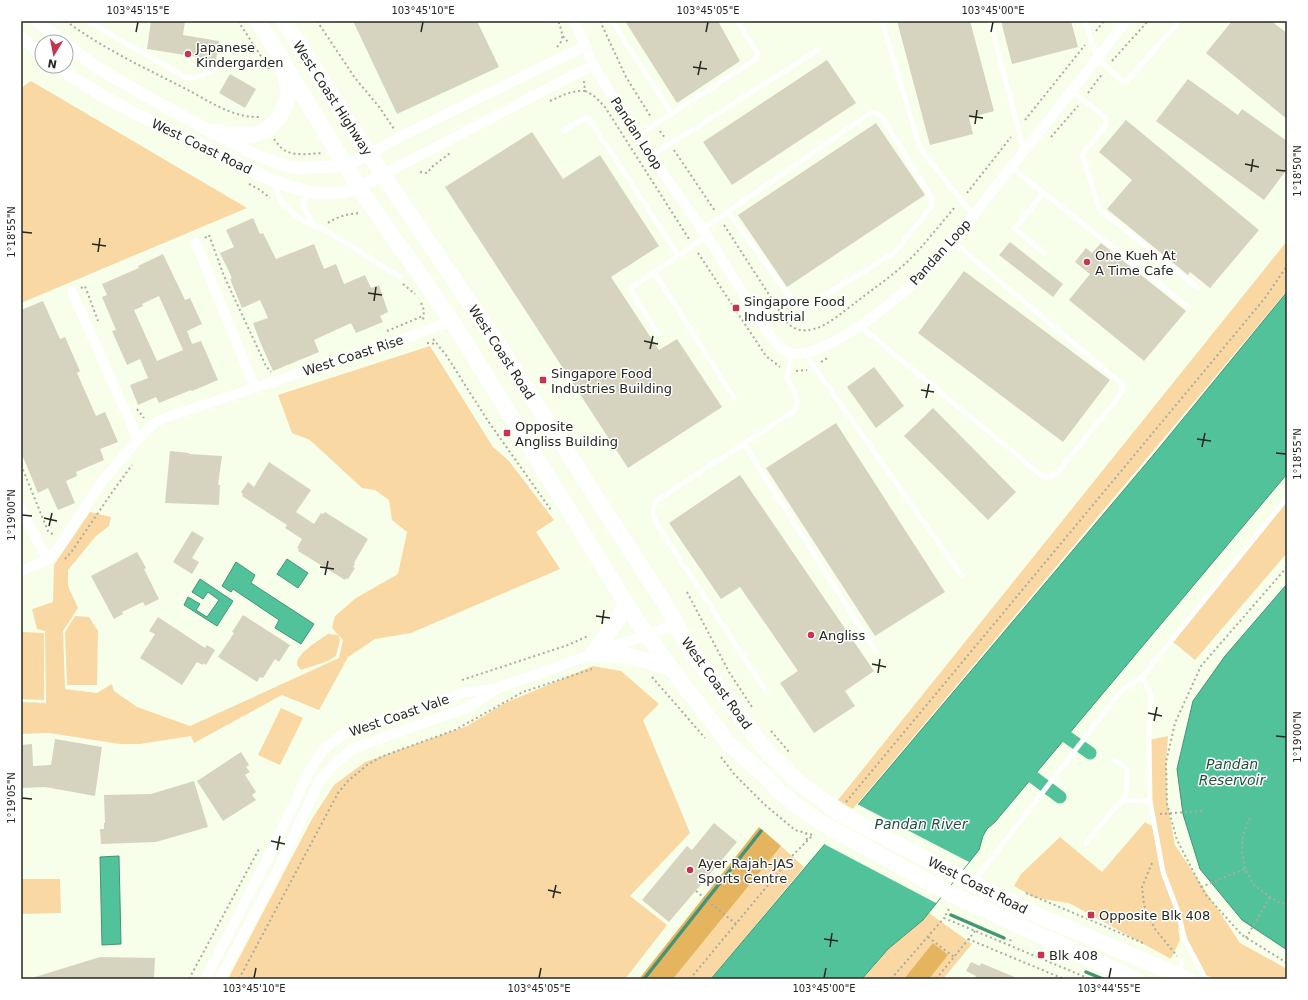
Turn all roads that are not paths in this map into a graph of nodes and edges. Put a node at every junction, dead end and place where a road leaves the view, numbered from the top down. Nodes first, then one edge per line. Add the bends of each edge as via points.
1 (88, 21) edge
2 (258, 21) edge
3 (284, 21) edge
4 (575, 21) edge
5 (612, 21) edge
6 (737, 21) edge
7 (882, 21) edge
8 (990, 21) edge
9 (1085, 21) edge
10 (1126, 21) edge
11 (1179, 21) edge
12 (44, 25) edge
13 (54, 34) edge
14 (21, 37) edge
15 (585, 46) junction
16 (34, 48) edge
17 (74, 50) edge
18 (818, 50) dead end
19 (277, 53) junction
20 (1097, 58) junction
21 (593, 65) junction
22 (224, 66) dead end
23 (68, 74) edge
24 (1072, 91) junction
25 (672, 114) junction
26 (564, 131) dead end
27 (213, 132) junction
28 (637, 136) junction
29 (1024, 152) junction
30 (369, 154) junction
31 (651, 156) junction
32 (338, 166) junction
33 (1011, 167) junction
34 (384, 174) junction
35 (276, 182) junction
36 (359, 188) junction
37 (312, 192) junction
38 (1043, 193) junction
39 (728, 212) junction
40 (973, 215) junction
41 (315, 228) junction
42 (705, 233) junction
43 (952, 241) junction
44 (196, 242) road end
45 (1044, 253) dead end
46 (678, 255) junction
47 (654, 272) junction
48 (400, 277) dead end
49 (1198, 288) dead end
50 (72, 292) dead end
51 (1186, 305) dead end
52 (452, 321) junction
53 (860, 326) junction
54 (658, 333) dead end
55 (792, 354) junction
56 (805, 354) junction
57 (253, 384) junction
58 (734, 398) dead end
59 (138, 439) junction
60 (744, 444) junction
61 (1287, 498) edge
62 (21, 508) edge
63 (47, 560) junction
64 (21, 571) edge
65 (962, 576) dead end
66 (626, 603) junction
67 (676, 624) junction
68 (647, 635) junction
69 (876, 652) dead end
70 (593, 661) junction
71 (670, 667) junction
72 (1142, 677) junction
73 (498, 688) junction
74 (767, 693) dead end
75 (1114, 760) dead end
76 (1123, 800) junction
77 (1150, 801) junction
78 (1086, 843) dead end
79 (967, 881) junction
80 (1183, 972) edge
81 (1203, 974) dead end
82 (205, 979) edge
83 (220, 979) edge
84 (1134, 979) edge

1 - 22 lane via 184,77 197,77
2 - 19 main road, West Coast Highway
3 - 30 main road, West Coast Highway
4 - 15 street, Pandan Loop
5 - 25 lane
6 - 25 lane via 758,54 756,60
7 - 40 lane via 920,148
8 - 29 lane
9 - 20 lane
10 - 20 street, Pandan Loop
11 - 20 lane via 1127,81 1121,80
12 - 13 street
14 - 16 street
15 - 21 street, Pandan Loop
15 - 30 street
17 - 27 street, West Coast Road via 96,67
18 - 31 lane
19 - 27 main road via 288,84 288,96 281,112 268,129 249,135
19 - 32 main road, West Coast Highway
20 - 24 street, Pandan Loop
21 - 28 street, Pandan Loop
21 - 34 street
23 - 35 street, West Coast Road via 140,116
24 - 29 street, Pandan Loop
24 - 49 lane via 1106,118 1105,126 1082,155 1100,210
25 - 28 lane
26 - 46 lane via 588,118
27 - 32 street, West Coast Road via 249,152 287,166
28 - 31 street, Pandan Loop
29 - 33 street, Pandan Loop
30 - 32 street
30 - 34 main road, West Coast Highway
31 - 42 street, Pandan Loop
32 - 36 main road, West Coast Highway
33 - 38 lane
33 - 40 street, Pandan Loop
34 - 36 street, West Coast Road
34 - 67 main road, West Coast Road via 497,343
35 - 37 street, West Coast Road
35 - 41 lane via 278,197 296,216
36 - 37 street, West Coast Road via 348,192
36 - 52 main road, West Coast Road
37 - 41 lane via 303,206
38 - 45 lane via 1015,228
38 - 51 lane
39 - 39 lane via 795,304 805,307 894,253 932,206 932,201 882,117 874,112
39 - 42 lane
40 - 43 street, Pandan Loop
41 - 48 lane via 322,228
42 - 46 lane
42 - 55 street, Pandan Loop via 770,336
43 - 53 street, Pandan Loop via 925,273
43 - 53 lane via 1122,384 1122,393 1056,474 1047,477 1041,475
44 - 57 street
46 - 47 lane
47 - 54 lane via 634,285 631,290
47 - 58 lane
50 - 59 street
52 - 57 street, West Coast Rise
52 - 66 main road, West Coast Road
53 - 56 street, Pandan Loop
55 - 56 street, Pandan Loop
55 - 60 lane via 787,379 797,395 794,411
56 - 65 lane
57 - 59 street, West Coast Rise via 162,419 154,423
59 - 63 street, West Coast Rise via 101,483 60,546
60 - 69 lane
60 - 74 lane via 656,500 653,513 657,524
61 - 72 lane
62 - 63 street
63 - 64 street, West Coast Rise
66 - 68 main road, West Coast Road
66 - 70 main road
67 - 68 street, West Coast Vale
67 - 79 main road, West Coast Road via 691,652 769,754 802,786
68 - 70 street, West Coast Vale
68 - 71 main road, West Coast Road
70 - 71 main road via 625,655
70 - 73 street, West Coast Vale
71 - 84 main road, West Coast Road via 728,742 781,793 827,826 947,899
72 - 77 lane via 1151,694
72 - 79 lane via 1121,691
73 - 82 street, West Coast Vale via 466,692 344,733 323,750 308,774
73 - 83 street, West Coast Vale via 469,706 354,748 338,761 320,780 280,865
75 - 76 lane via 1126,768 1128,780
76 - 77 lane
76 - 78 lane
77 - 81 lane via 1163,872 1185,940
79 - 80 main road, West Coast Road via 1030,912

